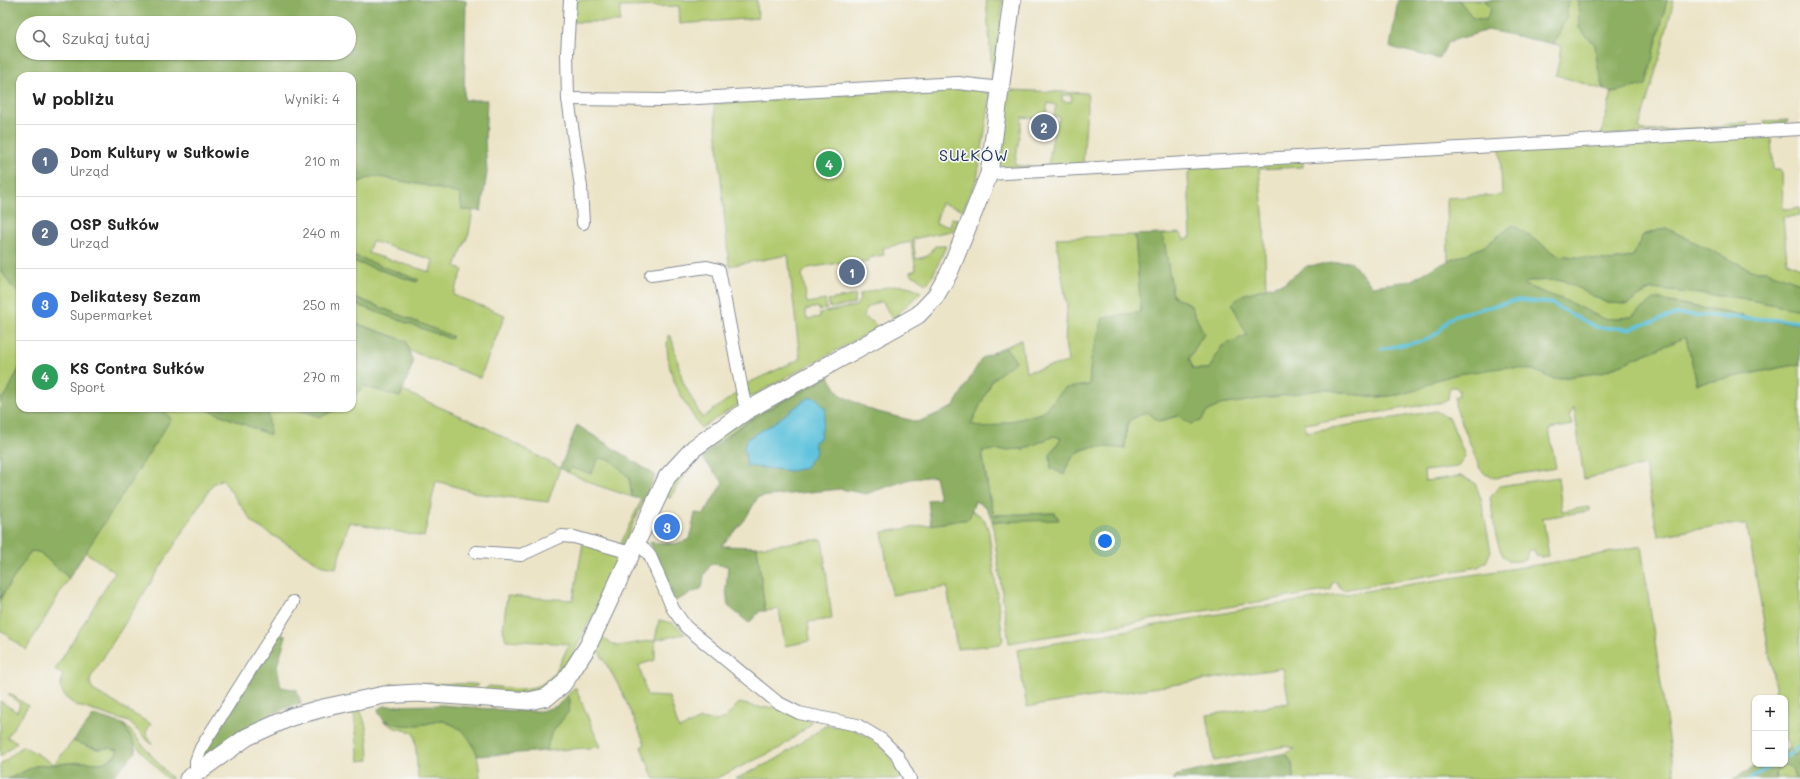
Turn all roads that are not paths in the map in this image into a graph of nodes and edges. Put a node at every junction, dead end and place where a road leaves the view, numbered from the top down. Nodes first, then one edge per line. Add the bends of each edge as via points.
1 (570, 0) edge
2 (1012, 0) edge
3 (1000, 88) junction
4 (568, 99) junction
5 (1800, 129) edge
6 (989, 174) junction
7 (583, 223) dead end
8 (651, 275) dead end
9 (746, 410) junction
10 (634, 547) junction
11 (476, 552) dead end
12 (294, 602) dead end
13 (192, 776) edge
14 (910, 779) edge

1 - 4 street
2 - 3 street
3 - 4 street via 958,83 663,100
3 - 6 street
4 - 7 street via 581,187
5 - 6 street
6 - 9 street via 949,273 935,297 918,315
8 - 9 street via 707,267 719,270
9 - 10 street via 694,448 667,477
10 - 11 street via 562,536 521,555
10 - 13 street via 588,646 562,685 547,697 529,702 417,693 384,695 331,706 290,717 254,734
10 - 14 street via 650,556 673,609 686,626 778,702 799,713 858,725 882,740 897,755
12 - 13 street via 201,748

